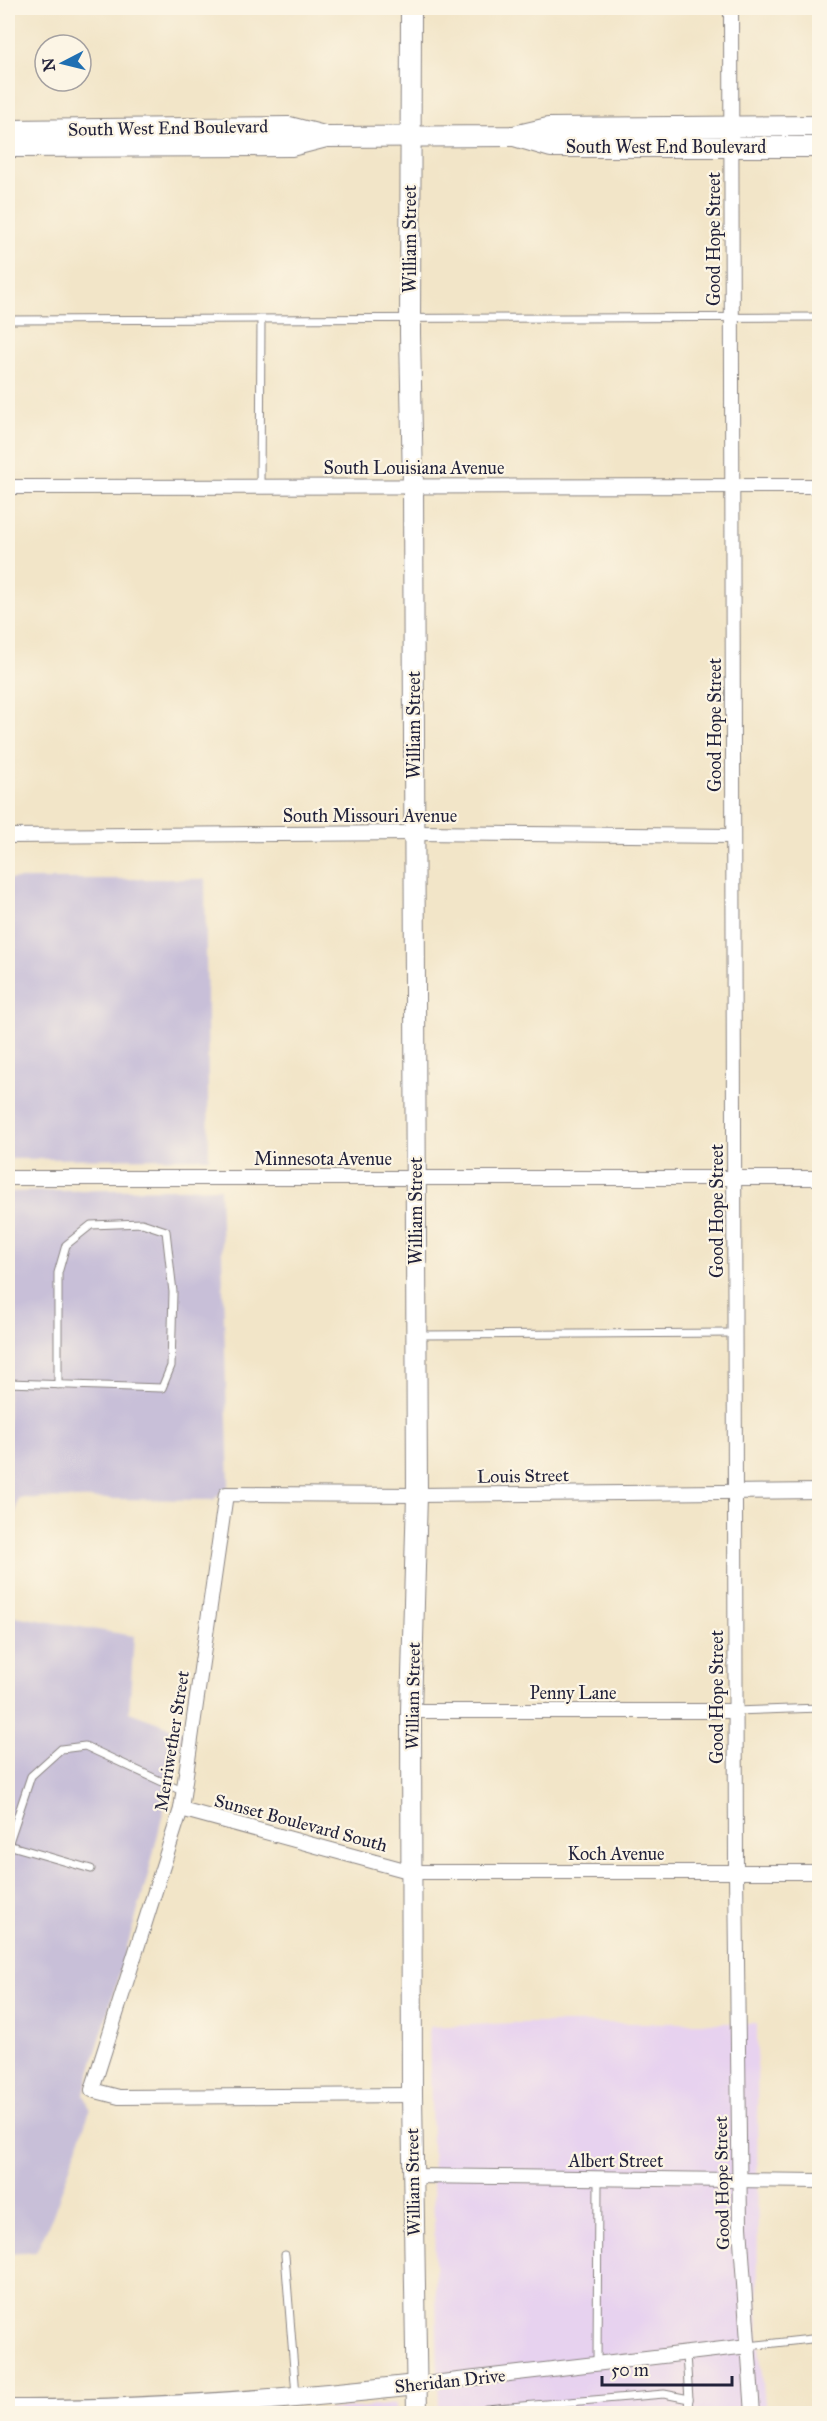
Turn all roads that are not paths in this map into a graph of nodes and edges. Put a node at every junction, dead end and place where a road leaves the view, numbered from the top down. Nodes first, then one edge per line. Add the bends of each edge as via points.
1 (411, 8) edge
2 (731, 8) edge
3 (819, 126) edge
4 (731, 127) junction
5 (8, 130) edge
6 (410, 135) junction
7 (514, 136) junction
8 (326, 137) junction
9 (8, 147) edge
10 (819, 147) edge
11 (732, 148) junction
12 (732, 317) junction
13 (819, 317) edge
14 (410, 319) junction
15 (8, 320) edge
16 (261, 320) junction
17 (413, 485) junction
18 (260, 486) junction
19 (819, 486) edge
20 (8, 487) edge
21 (732, 487) junction
22 (415, 833) junction
23 (8, 836) edge
24 (733, 836) junction
25 (416, 1177) junction
26 (8, 1178) edge
27 (819, 1178) edge
28 (735, 1179) junction
29 (734, 1333) junction
30 (417, 1335) junction
31 (8, 1383) edge
32 (58, 1385) junction
33 (819, 1491) edge
34 (735, 1492) junction
35 (226, 1494) joint
36 (417, 1495) junction
37 (819, 1708) edge
38 (411, 1711) junction
39 (735, 1711) junction
40 (184, 1792) junction
41 (182, 1809) junction
42 (91, 1869) dead end
43 (412, 1872) junction
44 (736, 1872) junction
45 (819, 1872) edge
46 (412, 2095) junction
47 (413, 2176) junction
48 (740, 2179) junction
49 (598, 2180) junction
50 (819, 2181) edge
51 (285, 2255) dead end
52 (819, 2338) edge
53 (748, 2346) junction
54 (686, 2355) junction
55 (597, 2365) junction
56 (416, 2385) junction
57 (296, 2398) junction
58 (689, 2399) junction
59 (8, 2410) edge
60 (68, 2412) edge
61 (417, 2414) edge
62 (478, 2414) edge
63 (687, 2414) edge
64 (753, 2414) edge

1 - 6 main road, William Street
2 - 4 street, Good Hope Street
3 - 4 main road, South West End Boulevard
4 - 7 main road, South West End Boulevard via 548,128
4 - 11 street, Good Hope Street
5 - 8 main road, South West End Boulevard via 289,126
6 - 7 main road, South West End Boulevard
6 - 8 main road, South West End Boulevard
6 - 14 main road, William Street
7 - 11 main road, South West End Boulevard via 551,147
8 - 9 main road, South West End Boulevard via 291,146
10 - 11 main road, South West End Boulevard
11 - 12 street, Good Hope Street
12 - 13 lane
12 - 14 lane
12 - 21 street, Good Hope Street
14 - 16 lane
14 - 17 main road, William Street
15 - 16 lane
16 - 18 lane
17 - 18 street, South Louisiana Avenue
17 - 21 street, South Louisiana Avenue
17 - 22 main road, William Street
18 - 20 street, South Louisiana Avenue
19 - 21 street, South Louisiana Avenue
21 - 24 street, Good Hope Street
22 - 23 street, South Missouri Avenue
22 - 24 street, South Missouri Avenue
22 - 25 main road, William Street
24 - 28 street, Good Hope Street
25 - 26 street, Minnesota Avenue
25 - 28 street, Minnesota Avenue
25 - 30 main road, William Street
27 - 28 street, Minnesota Avenue
28 - 29 street, Good Hope Street
29 - 30 lane
29 - 34 street, Good Hope Street
30 - 36 main road, William Street
31 - 32 lane
32 - 32 lane via 162,1388 171,1366 172,1335 173,1293 166,1231 142,1224 91,1225 66,1245 58,1273
33 - 34 street, Louis Street
34 - 36 street, Louis Street
34 - 39 street, Good Hope Street
35 - 36 street, Louis Street
35 - 40 street, Merriwether Street
36 - 38 main road, William Street
37 - 39 lane
38 - 39 street, Penny Lane
38 - 43 main road, William Street
39 - 44 street, Good Hope Street
40 - 41 street, Merriwether Street
40 - 42 lane via 85,1746 62,1749 31,1776 8,1845
41 - 43 street, Sunset Boulevard South
41 - 46 street, Merriwether Street via 92,2090 119,2097
43 - 44 street, Koch Avenue
43 - 46 main road, William Street
44 - 45 street, Koch Avenue
44 - 48 street, Good Hope Street
46 - 47 main road, William Street
47 - 49 street, Albert Street
47 - 56 main road, William Street
48 - 49 street, Albert Street
48 - 50 street, Albert Street
48 - 53 street, Good Hope Street
49 - 55 lane
51 - 57 lane
52 - 53 lane
53 - 54 street, Sheridan Drive
53 - 64 street, Good Hope Street
54 - 55 street, Sheridan Drive
54 - 58 lane
55 - 56 street, Sheridan Drive
56 - 57 main road, Sheridan Drive
56 - 61 main road, William Street
57 - 60 main road, Sheridan Drive
58 - 62 lane via 664,2394 486,2409
58 - 63 lane
59 - 60 main road, Sheridan Drive

